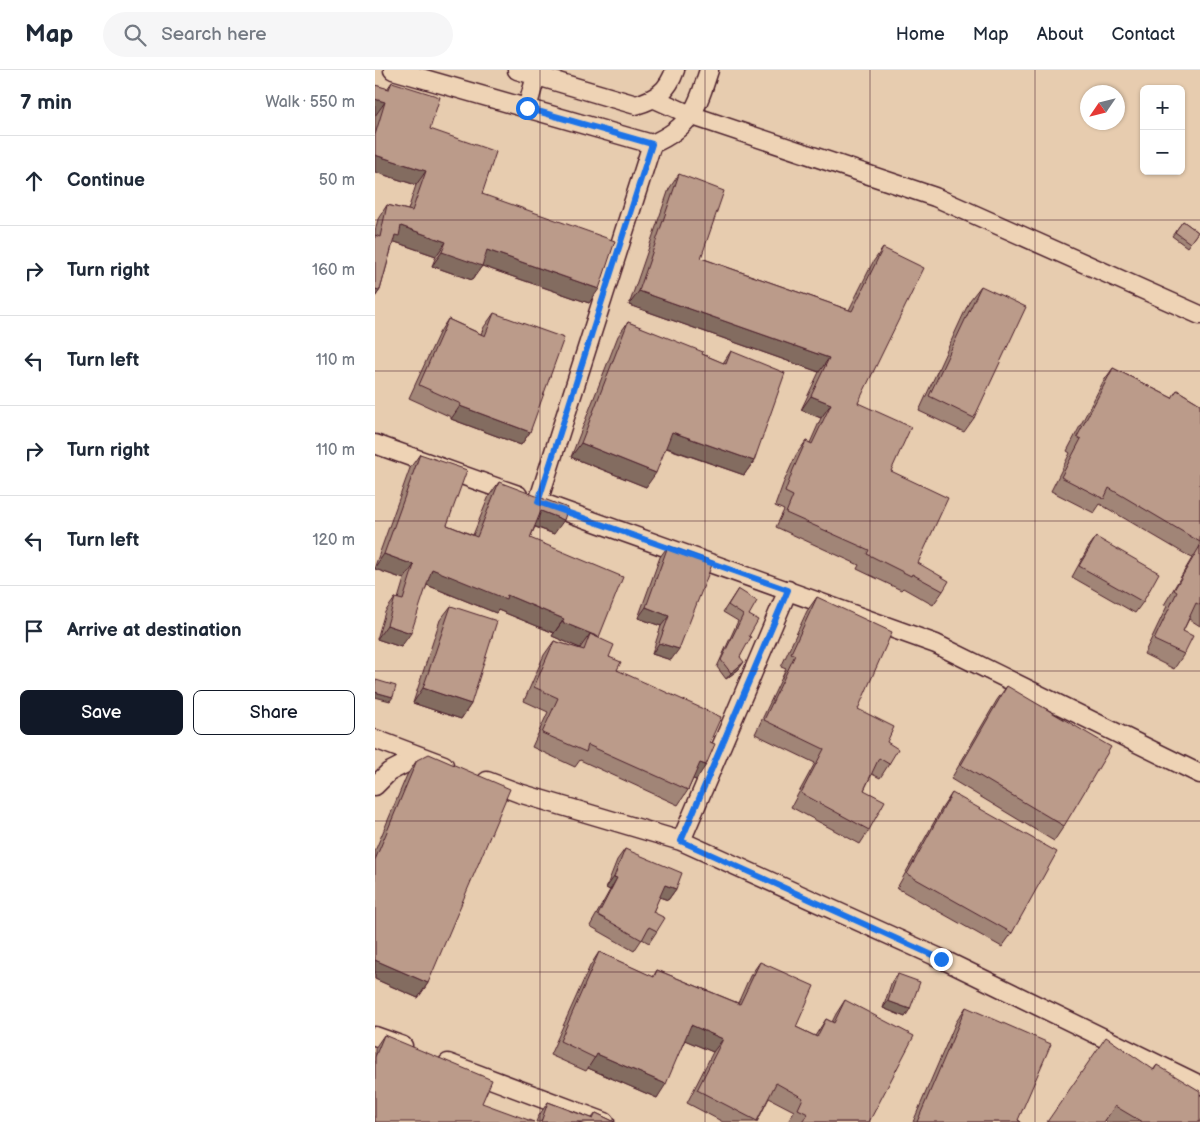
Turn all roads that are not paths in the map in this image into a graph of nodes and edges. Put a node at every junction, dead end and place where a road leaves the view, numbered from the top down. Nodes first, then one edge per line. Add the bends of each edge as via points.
1 (393, 70) edge
2 (517, 70) edge
3 (675, 70) edge
4 (709, 70) edge
5 (536, 76) junction
6 (655, 99) junction
7 (527, 108) junction
8 (693, 116) junction
9 (652, 144) junction
10 (1200, 315) edge
11 (375, 444) edge
12 (538, 502) junction
13 (788, 590) junction
14 (375, 739) edge
15 (420, 756) junction
16 (456, 770) edge
17 (1200, 774) edge
18 (474, 776) edge
19 (375, 786) edge
20 (681, 841) junction
21 (375, 1036) edge
22 (1200, 1085) edge
23 (605, 1122) edge

1 - 7 street
2 - 5 street
3 - 6 street
4 - 8 street
5 - 6 street via 636,105
5 - 7 street
6 - 8 street
7 - 9 street
8 - 9 street via 669,137
8 - 10 street via 935,197
9 - 12 street
11 - 12 street
12 - 13 street
13 - 17 street via 936,644
13 - 20 street
14 - 15 street
15 - 16 street
15 - 19 street via 389,772
18 - 20 street via 519,793
20 - 22 street via 941,959
21 - 23 street

